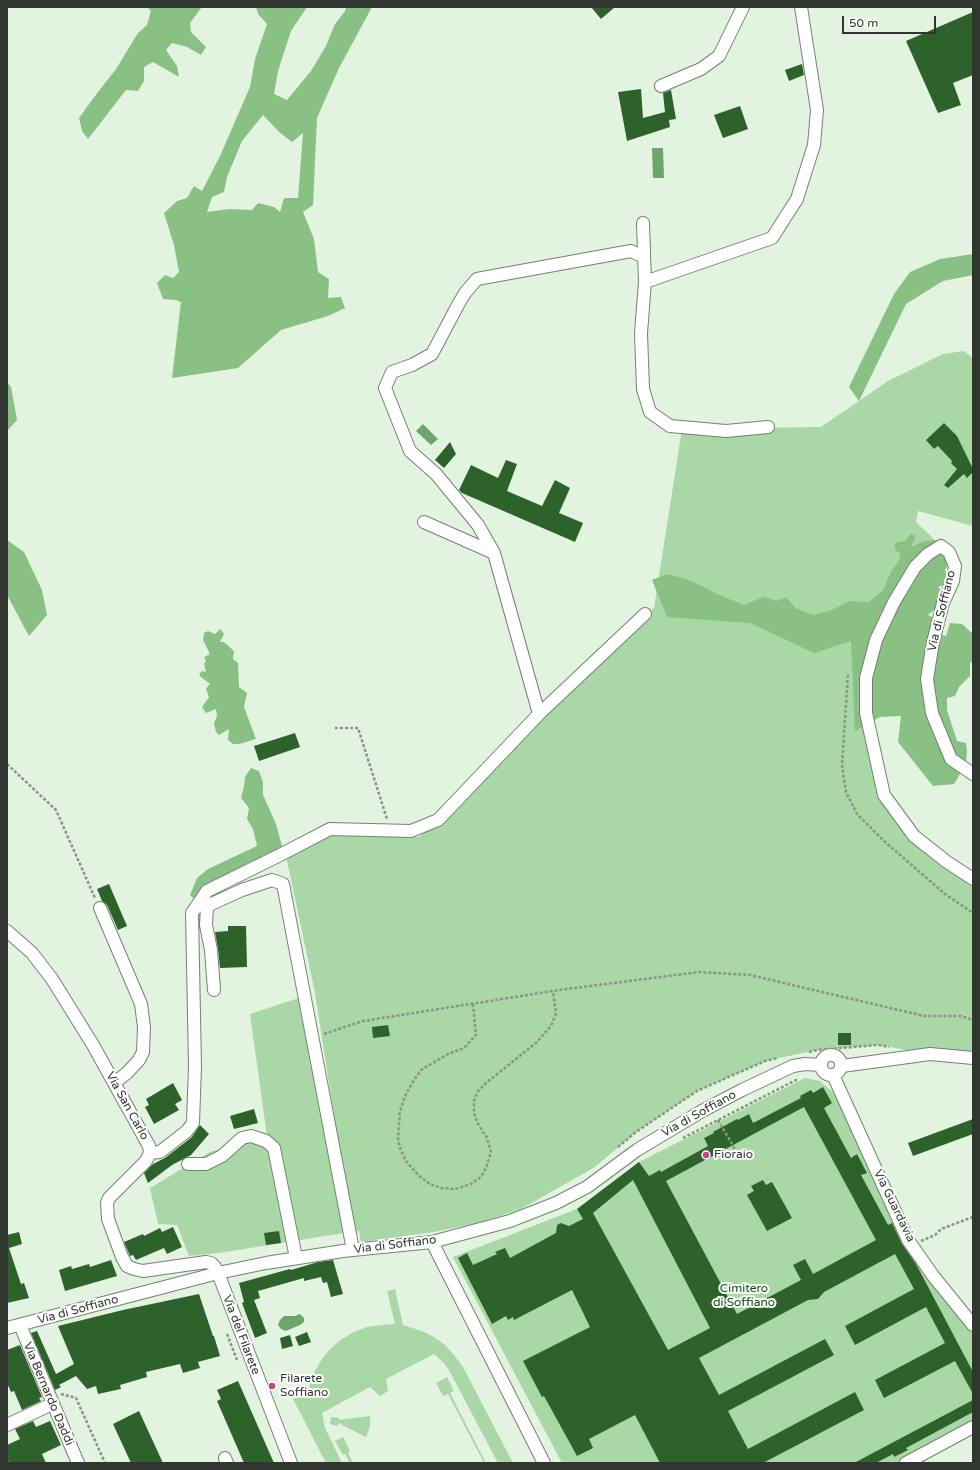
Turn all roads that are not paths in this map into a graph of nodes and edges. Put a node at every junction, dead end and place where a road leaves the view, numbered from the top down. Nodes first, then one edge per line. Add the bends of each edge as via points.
1 (743, 7) edge
2 (801, 7) edge
3 (661, 86) dead end
4 (643, 223) dead end
5 (644, 258) junction
6 (645, 282) junction
7 (768, 427) dead end
8 (424, 522) dead end
9 (494, 553) junction
10 (645, 614) dead end
11 (539, 714) junction
12 (973, 774) edge
13 (973, 879) edge
14 (100, 908) road end
15 (7, 931) edge
16 (214, 990) dead end
17 (973, 1058) edge
18 (821, 1065) junction
19 (842, 1066) junction
20 (833, 1075) junction
21 (114, 1082) junction
22 (150, 1153) junction
23 (188, 1164) dead end
24 (432, 1242) junction
25 (353, 1250) junction
26 (296, 1258) junction
27 (218, 1273) junction
28 (20, 1325) junction
29 (973, 1325) edge
30 (7, 1328) edge
31 (54, 1398) junction
32 (7, 1425) edge
33 (973, 1427) edge
34 (78, 1463) edge
35 (291, 1463) edge
36 (544, 1463) edge
37 (906, 1463) edge

1 - 3 street via 719,56 701,69
2 - 6 street via 817,110 814,145 797,199 772,238
4 - 5 street
5 - 6 street
5 - 9 street via 632,251 477,280 465,293 432,354 392,372 385,388 410,451 436,474 473,519
6 - 7 street via 641,333 643,389 650,412 670,426 726,432
8 - 9 street
9 - 11 street
10 - 11 street
11 - 22 street via 438,820 411,831 330,829 207,891 192,914 193,1123 187,1131 160,1152
12 - 13 street, Via di Soffiano via 952,759 932,713 927,679 933,642 944,602 953,581 955,566 948,552 941,546 915,567 894,602 876,640 866,678 866,713 884,795 914,836
14 - 21 street via 141,1004 144,1027 143,1052 139,1060 127,1074
15 - 21 street, Via San Carlo via 44,967
16 - 25 street via 206,925 208,906 242,890 272,880 282,884
17 - 19 street via 930,1054
18 - 19 street via 824,1057 833,1055 841,1060
18 - 20 street via 826,1074
18 - 24 street, Via di Soffiano via 793,1066 742,1090 637,1150 587,1187 556,1203 510,1221
19 - 20 street via 839,1072
20 - 29 street, Via Guardavia via 912,1244 934,1277
21 - 22 street, Via San Carlo
22 - 27 street, Via San Carlo via 146,1161 107,1203 108,1219 127,1266 143,1271 206,1262 211,1263
23 - 26 street via 206,1164 222,1156 242,1138 251,1136 266,1141 274,1148
24 - 25 street, Via di Soffiano
24 - 36 street
25 - 26 street, Via di Soffiano
26 - 27 street, Via di Soffiano
27 - 28 street, Via di Soffiano
27 - 35 street, Via del Filarete
28 - 30 street, Via di Soffiano
28 - 31 street, Via Bernardo Daddi
31 - 32 street
31 - 34 street, Via Bernardo Daddi
33 - 37 street

